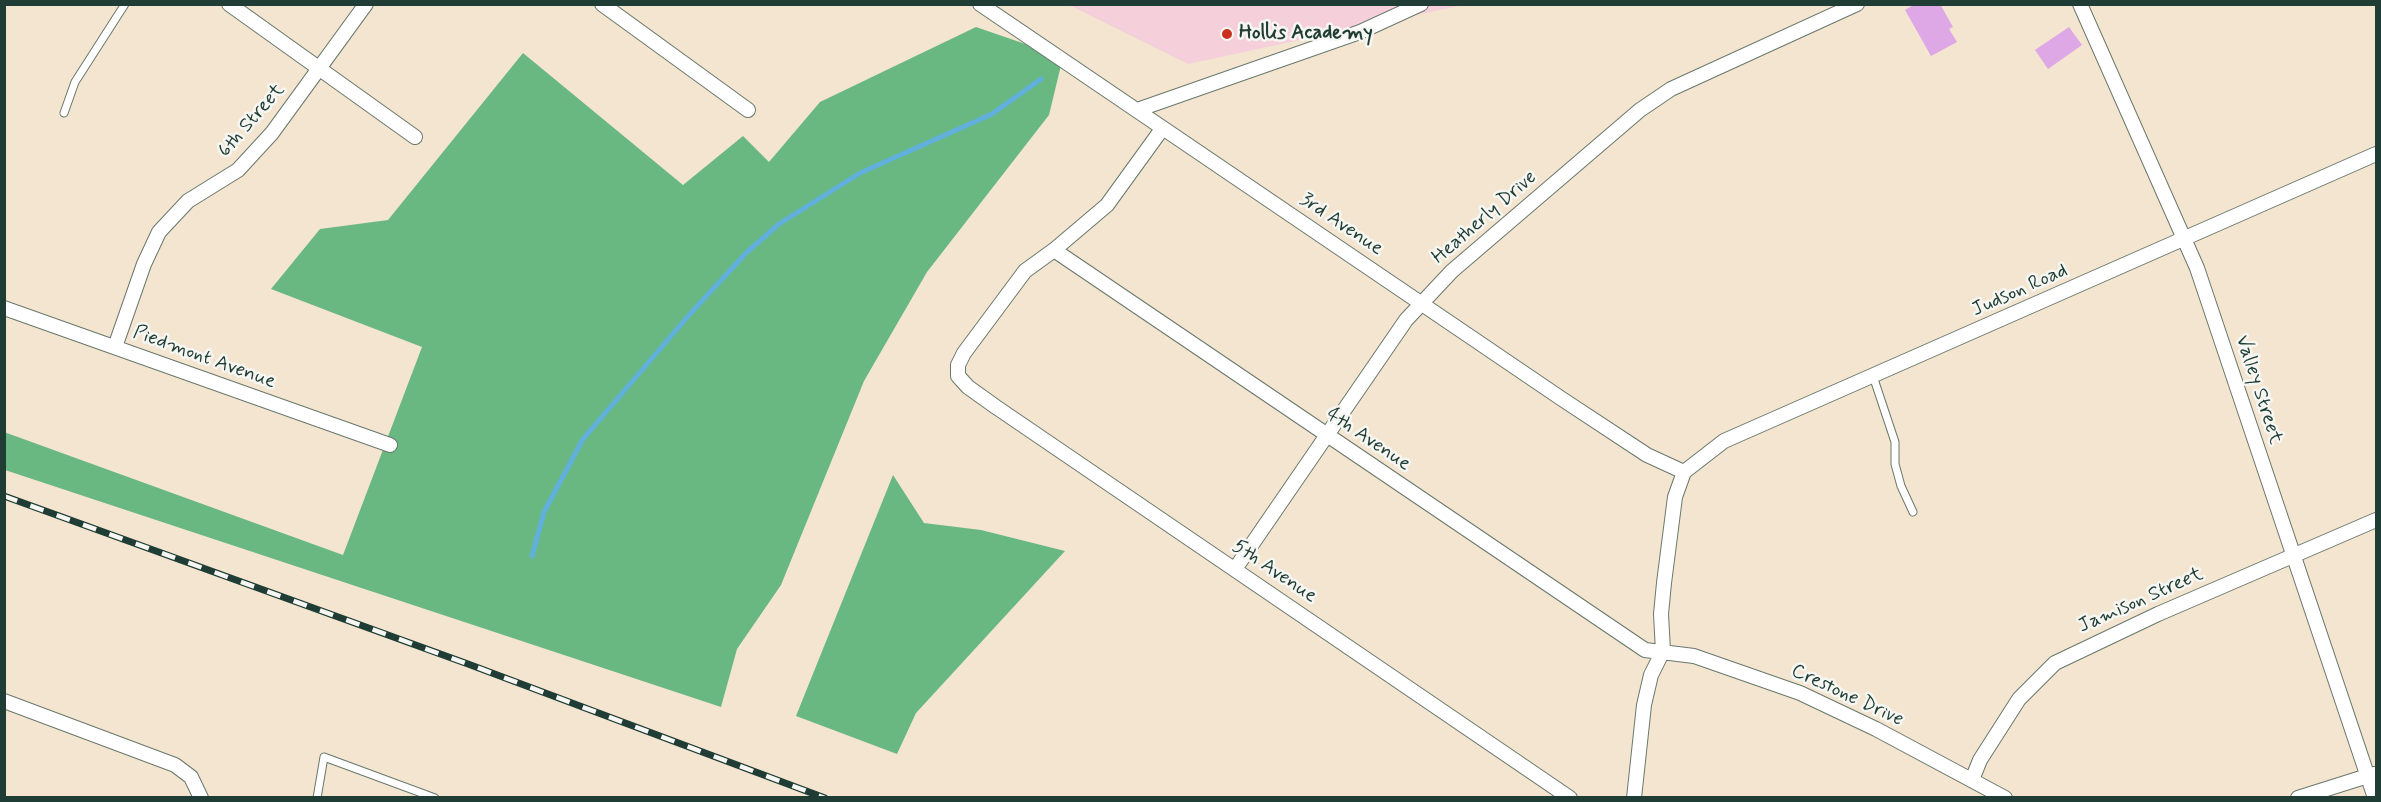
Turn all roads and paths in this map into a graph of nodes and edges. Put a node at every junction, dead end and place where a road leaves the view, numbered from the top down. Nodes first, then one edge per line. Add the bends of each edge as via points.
1 (125, 4) edge
2 (229, 4) edge
3 (366, 4) edge
4 (602, 4) edge
5 (980, 4) edge
6 (1421, 4) edge
7 (1857, 4) edge
8 (2080, 4) edge
9 (319, 69) junction
10 (748, 110) dead end
11 (1137, 110) junction
12 (64, 112) dead end
13 (1162, 129) junction
14 (415, 137) dead end
15 (2376, 154) edge
16 (2184, 239) junction
17 (1054, 250) junction
18 (1421, 303) junction
19 (4, 308) edge
20 (115, 347) junction
21 (1873, 376) junction
22 (1327, 435) junction
23 (390, 445) dead end
24 (1684, 472) junction
25 (1913, 512) dead end
26 (2376, 520) edge
27 (2292, 557) junction
28 (1235, 569) junction
29 (1663, 651) junction
30 (4, 701) edge
31 (2372, 775) edge
32 (1972, 780) junction
33 (201, 798) edge
34 (318, 798) edge
35 (435, 798) edge
36 (1570, 798) edge
37 (1634, 798) edge
38 (2005, 798) edge
39 (2298, 798) edge
40 (2375, 798) edge

1 - 12 lane via 75,82
2 - 9 street
3 - 9 street, 6th Street
4 - 10 street
5 - 11 street, 3rd Avenue
6 - 11 street via 1360,32
7 - 18 street, Heatherly Drive via 1671,89 1640,110 1452,271
8 - 16 street, Valley Street
9 - 14 street
9 - 20 street, 6th Street via 272,133 238,170 188,201 159,232
11 - 13 street, 3rd Avenue
13 - 17 street via 1107,205
13 - 18 street, 3rd Avenue
15 - 16 street, Judson Road
16 - 21 street, Judson Road
16 - 27 street, Valley Street
17 - 22 street, 4th Avenue
17 - 28 street, 5th Avenue via 1025,270 964,353 958,376 996,407
18 - 22 street, Heatherly Drive
18 - 24 street, 3rd Avenue via 1647,455
19 - 20 street, Piedmont Avenue
20 - 23 street, Piedmont Avenue
21 - 24 street, Judson Road via 1724,441
21 - 25 lane via 1895,441 1895,464 1901,486
22 - 28 street, Heatherly Drive
22 - 29 street, 4th Avenue via 1620,636 1645,650
24 - 29 street via 1675,497 1664,583
26 - 27 street, Jamison Street
27 - 31 street, Valley Street
27 - 32 street, Jamison Street via 2055,663 2019,699 1980,760
28 - 36 street, 5th Avenue
29 - 32 street, Crestone Drive via 1694,656 1800,693
29 - 37 street via 1651,675 1644,705
30 - 33 street via 175,765 191,777
31 - 39 street
31 - 40 street, Valley Street
32 - 38 street, Crestone Drive
34 - 35 lane via 324,757

